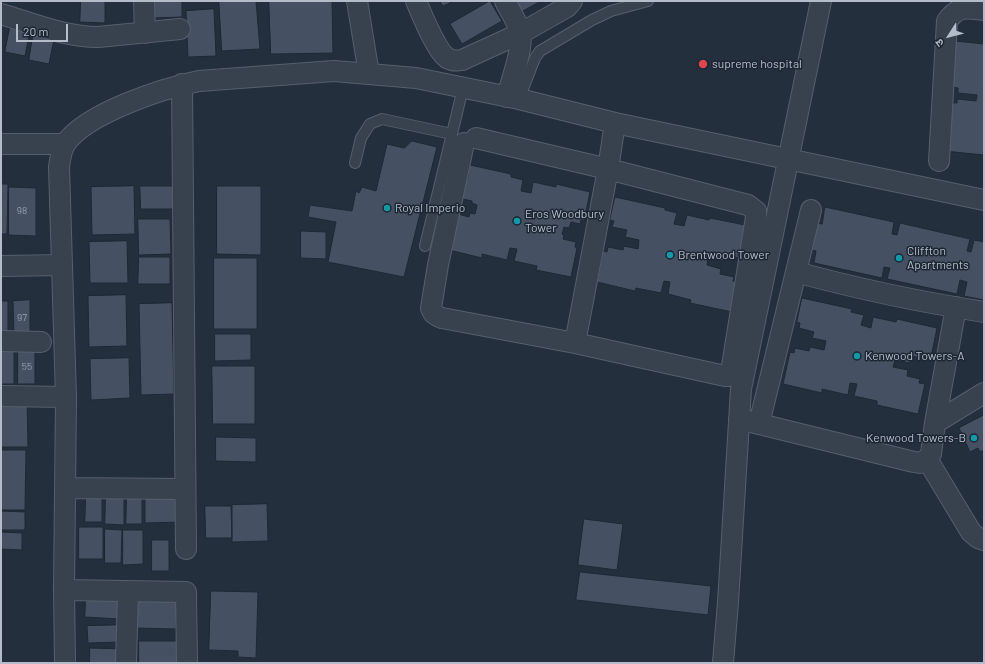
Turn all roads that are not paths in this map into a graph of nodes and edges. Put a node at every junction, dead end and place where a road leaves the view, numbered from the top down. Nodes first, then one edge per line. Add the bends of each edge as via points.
1 (144, 1) edge
2 (357, 1) edge
3 (416, 1) edge
4 (505, 1) edge
5 (572, 1) edge
6 (648, 1) edge
7 (821, 1) edge
8 (984, 10) edge
9 (1, 14) edge
10 (180, 29) dead end
11 (144, 33) junction
12 (521, 33) junction
13 (368, 74) junction
14 (182, 84) junction
15 (464, 88) junction
16 (513, 98) junction
17 (616, 123) junction
18 (464, 138) junction
19 (1, 144) edge
20 (65, 144) junction
21 (789, 160) junction
22 (939, 161) dead end
23 (355, 162) dead end
24 (608, 169) junction
25 (984, 200) edge
26 (811, 210) dead end
27 (425, 246) dead end
28 (62, 265) junction
29 (1, 266) edge
30 (796, 272) junction
31 (956, 307) junction
32 (984, 312) edge
33 (1, 341) edge
34 (41, 342) dead end
35 (575, 343) junction
36 (984, 394) edge
37 (1, 396) edge
38 (66, 397) junction
39 (739, 419) junction
40 (935, 423) junction
41 (759, 424) junction
42 (927, 459) junction
43 (66, 488) junction
44 (185, 489) junction
45 (984, 540) edge
46 (186, 549) dead end
47 (64, 590) junction
48 (128, 592) junction
49 (65, 663) edge
50 (126, 663) edge
51 (186, 663) edge
52 (723, 663) edge

1 - 11 street
2 - 13 street
3 - 12 street via 439,48 448,58 456,61
4 - 12 street
5 - 12 street via 567,7
6 - 16 lane via 611,11 540,51
7 - 21 street
8 - 22 street via 965,8 954,12 947,21
9 - 11 street via 84,37
10 - 11 street
12 - 16 street via 522,43
13 - 14 street via 334,71
13 - 15 street via 416,78
14 - 20 street via 128,103 98,117 76,132
14 - 44 street
15 - 16 street
15 - 18 lane
16 - 17 street
17 - 21 street
17 - 24 street
18 - 23 lane via 382,119 370,124 361,138
18 - 24 street
18 - 27 lane
18 - 35 street via 438,265 431,308 433,312 442,318
19 - 20 street
20 - 28 street via 59,167
21 - 25 street
21 - 39 street via 741,389
24 - 35 street
24 - 35 street via 748,205 756,211 731,372 725,376
26 - 30 street
28 - 29 street
28 - 38 street
30 - 31 street
30 - 41 street
31 - 32 street
31 - 40 street
33 - 34 street
36 - 40 street
37 - 38 street
38 - 43 street
39 - 41 street
39 - 52 street
40 - 42 street via 931,454
41 - 42 street via 914,462
42 - 45 street via 971,532
43 - 44 street
43 - 47 street
44 - 46 street
47 - 48 street
47 - 49 street
48 - 50 street
48 - 51 street via 186,592

